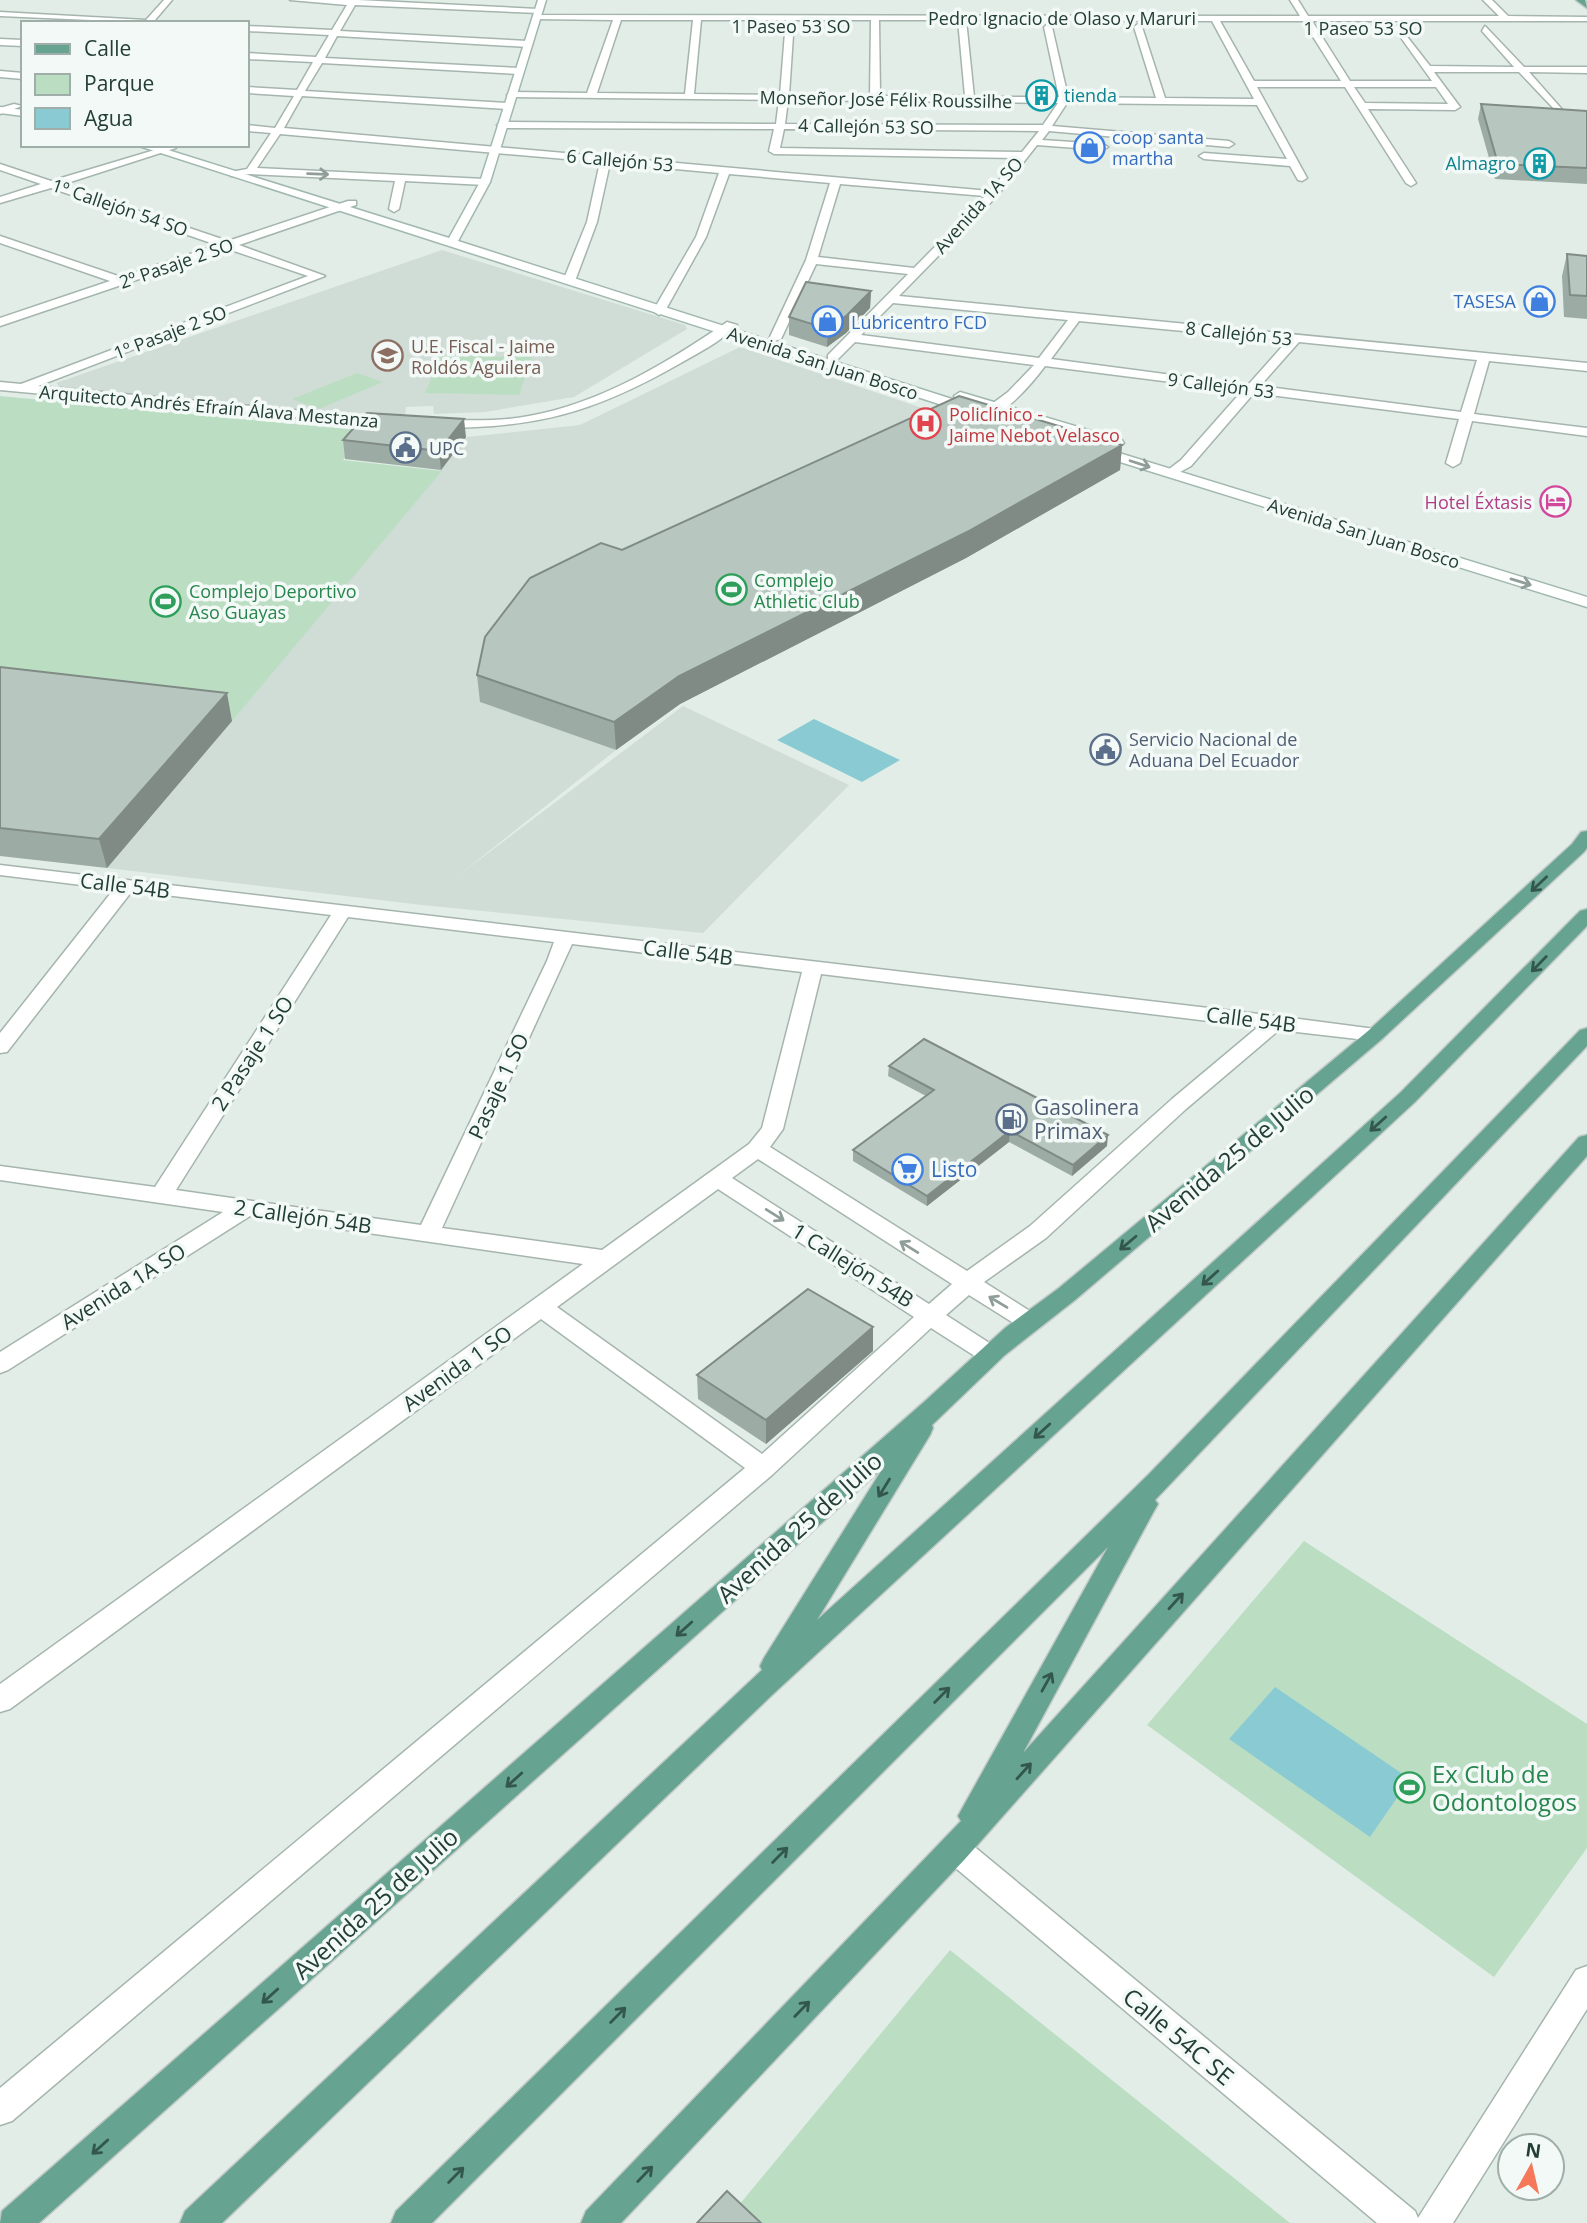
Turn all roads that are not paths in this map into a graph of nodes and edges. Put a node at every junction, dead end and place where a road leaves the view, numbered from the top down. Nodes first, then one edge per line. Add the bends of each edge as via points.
1 (168, 0) edge
2 (294, 0) edge
3 (542, 0) edge
4 (1294, 0) edge
5 (1487, 0) edge
6 (1580, 0) edge
7 (353, 2) edge
8 (1587, 6) edge
9 (0, 14) edge
10 (537, 14) junction
11 (1506, 19) junction
12 (1587, 19) edge
13 (115, 21) edge
14 (150, 21) edge
15 (617, 21) junction
16 (696, 21) junction
17 (790, 22) junction
18 (874, 22) junction
19 (961, 22) junction
20 (1217, 23) junction
21 (1307, 23) junction
22 (1048, 27) junction
23 (1138, 27) junction
24 (248, 28) edge
25 (1398, 28) junction
26 (1485, 29) junction
27 (1587, 29) edge
28 (335, 33) junction
29 (0, 42) edge
30 (21, 43) edge
31 (528, 44) junction
32 (248, 56) edge
33 (317, 60) junction
34 (1428, 69) junction
35 (1521, 70) junction
36 (1587, 70) edge
37 (519, 71) junction
38 (0, 75) edge
39 (21, 76) edge
40 (1251, 84) junction
41 (1345, 84) junction
42 (1438, 84) junction
43 (248, 90) edge
44 (300, 93) junction
45 (512, 95) junction
46 (591, 96) junction
47 (689, 97) junction
48 (786, 98) junction
49 (875, 99) junction
50 (970, 100) junction
51 (1065, 100) junction
52 (1161, 102) junction
53 (1261, 102) junction
54 (507, 106) junction
55 (1361, 106) junction
56 (21, 108) edge
57 (1556, 108) edge
58 (0, 109) edge
59 (502, 125) junction
60 (782, 125) junction
61 (248, 128) edge
62 (1046, 128) junction
63 (278, 130) junction
64 (1035, 142) junction
65 (1229, 144) dead end
66 (165, 148) edge
67 (496, 148) junction
68 (1117, 149) dead end
69 (1025, 155) junction
70 (1199, 155) dead end
71 (606, 159) junction
72 (1295, 163) junction
73 (0, 166) edge
74 (725, 170) junction
75 (250, 171) junction
76 (235, 174) junction
77 (401, 177) junction
78 (1302, 178) dead end
79 (836, 180) junction
80 (485, 182) junction
81 (1410, 183) dead end
82 (55, 184) junction
83 (993, 194) junction
84 (0, 200) edge
85 (347, 205) junction
86 (394, 209) dead end
87 (0, 239) edge
88 (454, 239) junction
89 (227, 245) junction
90 (811, 260) junction
91 (916, 272) junction
92 (318, 276) joint
93 (570, 278) junction
94 (120, 281) junction
95 (892, 299) junction
96 (662, 307) junction
97 (1076, 317) junction
98 (2, 320) edge
99 (726, 328) junction
100 (855, 338) junction
101 (1296, 338) junction
102 (775, 339) junction
103 (1485, 357) junction
104 (832, 358) junction
105 (1042, 362) junction
106 (1587, 367) edge
107 (0, 386) edge
108 (21, 388) junction
109 (1251, 389) junction
110 (953, 394) junction
111 (939, 400) junction
112 (998, 407) junction
113 (986, 415) junction
114 (1467, 417) junction
115 (396, 423) edge
116 (422, 424) edge
117 (1587, 432) edge
118 (1453, 463) dead end
119 (1193, 466) junction
120 (1213, 472) dead end
121 (1171, 473) junction
122 (1498, 568) junction
123 (1587, 589) edge
124 (1587, 602) edge
125 (1587, 836) edge
126 (0, 870) edge
127 (127, 885) junction
128 (343, 911) junction
129 (1587, 915) edge
130 (565, 937) junction
131 (813, 967) junction
132 (1276, 1022) junction
133 (1587, 1034) edge
134 (1375, 1035) junction
135 (0, 1048) edge
136 (1587, 1142) edge
137 (757, 1150) junction
138 (0, 1173) edge
139 (717, 1178) junction
140 (161, 1196) junction
141 (246, 1208) junction
142 (428, 1234) junction
143 (606, 1259) junction
144 (967, 1283) junction
145 (541, 1307) junction
146 (931, 1315) junction
147 (1028, 1321) junction
148 (989, 1354) junction
149 (0, 1364) edge
150 (933, 1409) junction
151 (763, 1468) junction
152 (1157, 1482) junction
153 (761, 1688) junction
154 (0, 1700) edge
155 (955, 1849) junction
156 (1587, 1981) edge
157 (0, 2109) edge
158 (14, 2223) edge
159 (197, 2223) edge
160 (408, 2223) edge
161 (598, 2223) edge
162 (1403, 2223) edge
163 (1433, 2223) edge

1 - 14 street
2 - 7 street
3 - 10 street
4 - 21 street
5 - 11 street
6 - 8 main road
7 - 10 street
7 - 28 street
9 - 13 street
10 - 15 street
10 - 31 street
11 - 12 street
11 - 21 street
15 - 16 street, 1 Paseo 53 SO
15 - 16 street via 677,13
15 - 46 street
16 - 17 street, 1 Paseo 53 SO
16 - 47 street
17 - 18 street, 1 Paseo 53 SO
17 - 48 street
18 - 19 street, 1 Paseo 53 SO
18 - 49 street
19 - 20 street, Pedro Ignacio de Olaso y Maruri via 998,14
19 - 22 street, 1 Paseo 53 SO
19 - 50 street
20 - 21 street, 1 Paseo 53 SO
20 - 23 street, 1 Paseo 53 SO
20 - 40 street
21 - 25 street, 1 Paseo 53 SO
21 - 41 street
22 - 23 street, 1 Paseo 53 SO
22 - 51 street
23 - 52 street
24 - 28 street
25 - 26 street, 1 Paseo 53 SO
25 - 34 street
26 - 27 street, 1 Paseo 53 SO
26 - 35 street
28 - 31 street
28 - 33 street
29 - 30 street
31 - 37 street
32 - 33 street
33 - 37 street
33 - 44 street
34 - 35 street
34 - 42 street
35 - 36 street
35 - 57 street
37 - 45 street
38 - 39 street
40 - 41 street
40 - 53 street
41 - 42 street
41 - 55 street
42 - 55 street via 1455,107
43 - 44 street
44 - 54 street
44 - 63 street
45 - 46 street, Monseñor José Félix Roussilhe
45 - 54 street
46 - 47 street, Monseñor José Félix Roussilhe
47 - 48 street, Monseñor José Félix Roussilhe
48 - 49 street, Monseñor José Félix Roussilhe
48 - 60 street
49 - 50 street, Monseñor José Félix Roussilhe
50 - 51 street, Monseñor José Félix Roussilhe
51 - 52 street, Monseñor José Félix Roussilhe
51 - 62 street, Avenida 1A SO
52 - 53 street, Monseñor José Félix Roussilhe
53 - 72 street
54 - 59 street
55 - 81 street
56 - 58 street
59 - 60 street, 4 Callejón 53 SO
59 - 67 street
60 - 62 street, 4 Callejón 53 SO
60 - 69 street via 774,151
61 - 63 street, 6 Callejón 53
62 - 64 street, Avenida 1A SO
62 - 65 street, 4 Callejón 53 SO
63 - 67 street, 6 Callejón 53
63 - 75 street
64 - 68 street
64 - 69 street, Avenida 1A SO
66 - 75 street, Avenida San Juan Bosco
66 - 76 street, Avenida San Juan Bosco
66 - 82 street
67 - 71 street, 6 Callejón 53
67 - 80 street
69 - 83 street, Avenida 1A SO
70 - 72 street
71 - 74 street, 6 Callejón 53
71 - 93 street via 592,222
72 - 78 street
73 - 82 street, 1º Callejón 54 SO
74 - 79 street, 6 Callejón 53
74 - 96 street via 701,237
75 - 76 street
75 -> 77 street
75 - 85 street, Avenida San Juan Bosco
76 - 85 street, Avenida San Juan Bosco
77 - 80 street
77 - 86 street
79 - 83 street, 6 Callejón 53
79 - 90 street
80 - 88 street
82 - 84 street
82 - 89 street, 1º Callejón 54 SO
83 - 91 street, Avenida 1A SO
85 - 88 street, Avenida San Juan Bosco
85 - 89 street, 2º Pasaje 2 SO
87 - 94 street
88 - 93 street, Avenida San Juan Bosco
89 - 92 street, 1º Callejón 54 SO
89 - 94 street, 2º Pasaje 2 SO
90 - 91 street
90 - 102 street
91 - 95 street, Avenida 1A SO
92 - 108 street, 1º Pasaje 2 SO
93 - 96 street, Avenida San Juan Bosco
94 - 98 street, 2º Pasaje 2 SO
95 - 97 street, 8 Callejón 53
95 - 100 street, Avenida 1A SO
96 - 99 street, Avenida San Juan Bosco
97 - 101 street, 8 Callejón 53
97 - 105 street
99 - 102 street, Avenida San Juan Bosco
99 - 111 street, Avenida San Juan Bosco
99 - 116 street via 632,384 580,407 528,420
100 - 104 street, Avenida 1A SO
100 - 105 street, 9 Callejón 53
101 - 103 street, 8 Callejón 53
101 - 109 street
102 - 104 street, Avenida San Juan Bosco
103 - 106 street, 8 Callejón 53
103 - 114 street
104 - 110 street, Avenida San Juan Bosco
105 - 109 street, 9 Callejón 53
105 - 112 street
107 - 108 street, Arquitecto Andrés Efraín Álava Mestanza
108 - 115 street, Arquitecto Andrés Efraín Álava Mestanza
109 - 114 street, 9 Callejón 53
109 - 119 street
110 - 111 street
110 - 112 street, Avenida San Juan Bosco
111 - 113 street, Avenida San Juan Bosco
112 - 113 street
112 - 119 street, Avenida San Juan Bosco
113 -> 121 street, Avenida San Juan Bosco
114 - 117 street, 9 Callejón 53
114 - 118 street
119 - 121 street
120 - 122 street, Avenida San Juan Bosco
121 - 122 street, Avenida San Juan Bosco
122 - 123 street, Avenida San Juan Bosco
122 -> 124 street, Avenida San Juan Bosco
125 -> 134 main road, Avenida 25 de Julio
126 - 127 street, Calle 54B
127 - 128 street, Calle 54B
127 - 135 street
128 - 130 street, Calle 54B
128 - 140 street, 2 Pasaje 1 SO
129 -> 153 main road via 1408,1097
130 - 131 street, Calle 54B
130 - 142 street, Pasaje 1 SO
131 - 132 street, Calle 54B
131 - 137 street, Avenida 1 SO via 772,1129
132 - 134 street, Calle 54B
132 - 144 street via 1038,1232
133 - 152 main road
134 -> 147 main road, Avenida 25 de Julio via 1067,1294
155 -> 136 main road
137 - 139 street, Avenida 1 SO
144 -> 137 street
138 - 140 street, 2 Callejón 54B
139 - 143 street, Avenida 1 SO
139 -> 146 street, 1 Callejón 54B
140 - 141 street, 2 Callejón 54B
141 - 142 street, 2 Callejón 54B
141 - 149 street, Avenida 1A SO
142 - 143 street, 2 Callejón 54B
143 - 145 street, Avenida 1 SO
144 - 146 street
147 -> 144 street
145 - 151 street
145 - 154 street, Avenida 1 SO
146 - 148 street, 1 Callejón 54B
146 - 151 street
147 - 148 main road, Avenida 25 de Julio
148 - 150 main road, Avenida 25 de Julio
150 -> 153 main road
150 -> 158 main road, Avenida 25 de Julio
151 - 157 street
155 -> 152 main road
160 -> 152 main road
153 - 159 main road
161 -> 155 main road
155 - 162 street, Calle 54C SE
156 - 163 street

